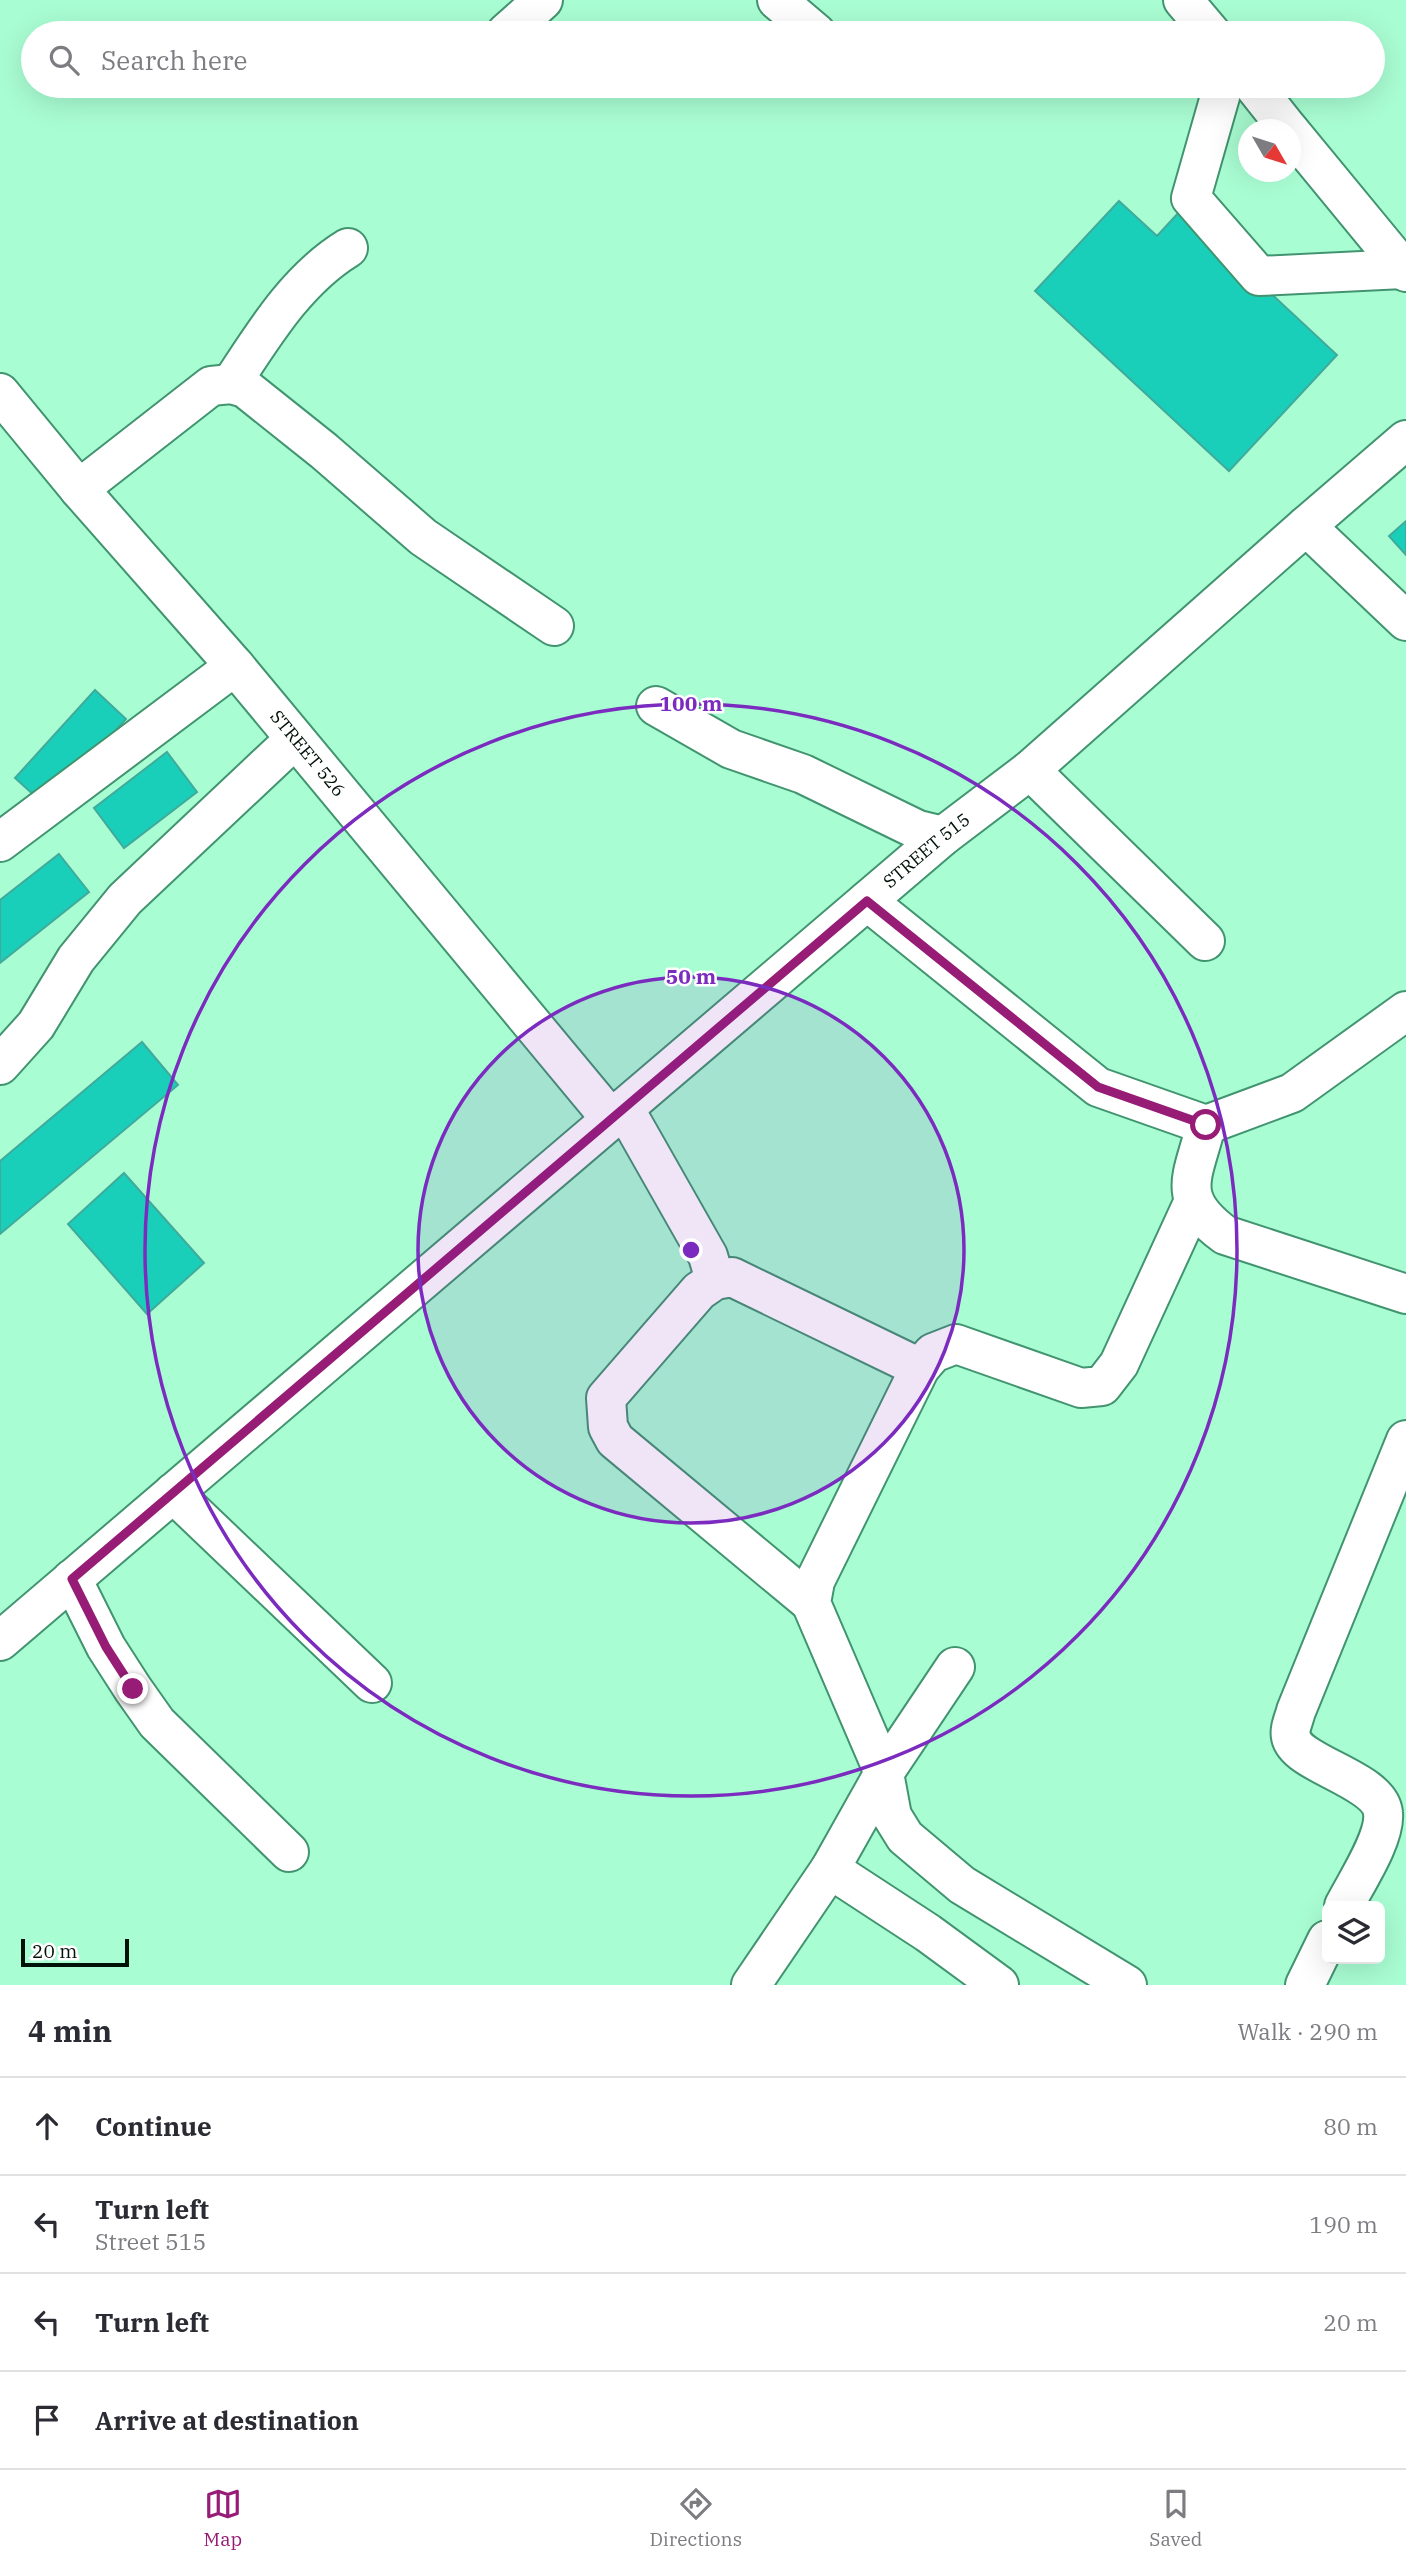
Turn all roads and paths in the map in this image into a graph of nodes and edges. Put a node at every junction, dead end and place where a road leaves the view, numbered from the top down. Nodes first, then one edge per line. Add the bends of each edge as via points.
1 (543, 0) edge
2 (777, 0) edge
3 (1183, 0) edge
4 (519, 21) edge
5 (802, 21) edge
6 (1200, 21) edge
7 (1220, 98) edge
8 (1264, 98) edge
9 (1281, 119) edge
10 (1301, 143) edge
11 (348, 248) dead end
12 (1405, 270) edge
13 (231, 384) junction
14 (0, 393) edge
15 (1406, 440) edge
16 (79, 489) junction
17 (1306, 526) junction
18 (1406, 621) edge
19 (554, 626) dead end
20 (235, 666) junction
21 (656, 706) dead end
22 (295, 739) junction
23 (1030, 770) junction
24 (943, 836) junction
25 (0, 842) edge
26 (867, 901) junction
27 (1205, 941) dead end
28 (1406, 1011) edge
29 (0, 1065) edge
30 (617, 1114) junction
31 (1206, 1125) junction
32 (1193, 1203) junction
33 (715, 1280) junction
34 (1406, 1294) edge
35 (920, 1368) junction
36 (1406, 1440) edge
37 (173, 1493) junction
38 (72, 1579) junction
39 (811, 1603) junction
40 (0, 1641) edge
41 (955, 1667) dead end
42 (372, 1683) dead end
43 (884, 1773) junction
44 (289, 1852) dead end
45 (830, 1869) junction
46 (1346, 1901) edge
47 (1322, 1950) edge
48 (751, 1985) edge
49 (999, 1985) edge
50 (1127, 1985) edge
51 (1305, 1985) edge

1 - 4 street
2 - 5 street
3 - 6 street
7 - 12 street via 1191,198 1259,276
8 - 9 street
10 - 12 street
11 - 13 street via 325,262 274,318
13 - 16 street via 211,386
13 - 19 street via 263,401 423,537
14 - 16 street, STREET 526
15 - 17 street, STREET 515
16 - 20 street, STREET 526
17 - 18 street
17 - 23 street, STREET 515
20 - 22 street, STREET 526
20 - 25 street
21 - 24 street via 731,749 803,775 918,830
22 - 29 street via 125,899 76,959 36,1025
22 - 30 street, STREET 526
23 - 24 street, STREET 515
23 - 27 street
24 - 26 street, STREET 515
26 - 30 street, STREET 515
26 - 31 street via 1098,1087
28 - 31 street via 1292,1093
30 - 33 street, STREET 526 via 708,1256
30 - 37 street, STREET 515
31 - 32 street via 1190,1188
32 - 34 street via 1206,1221 1225,1235
32 - 35 street via 1119,1364 1102,1387 1081,1388 956,1344 933,1353
33 - 35 street via 732,1277
33 - 39 street via 699,1291 606,1398 608,1427 615,1440
35 - 39 street via 815,1581
36 - 46 street via 1290,1733 1293,1744 1304,1753 1367,1790 1384,1814 1378,1837
37 - 38 street, STREET 515
37 - 42 street
38 - 40 street, STREET 515
38 - 44 street via 106,1647 157,1723
39 - 43 street
41 - 43 street
43 - 45 street
43 - 50 street via 892,1816 905,1837 927,1857 962,1885
45 - 48 street
45 - 49 street
47 - 51 street

